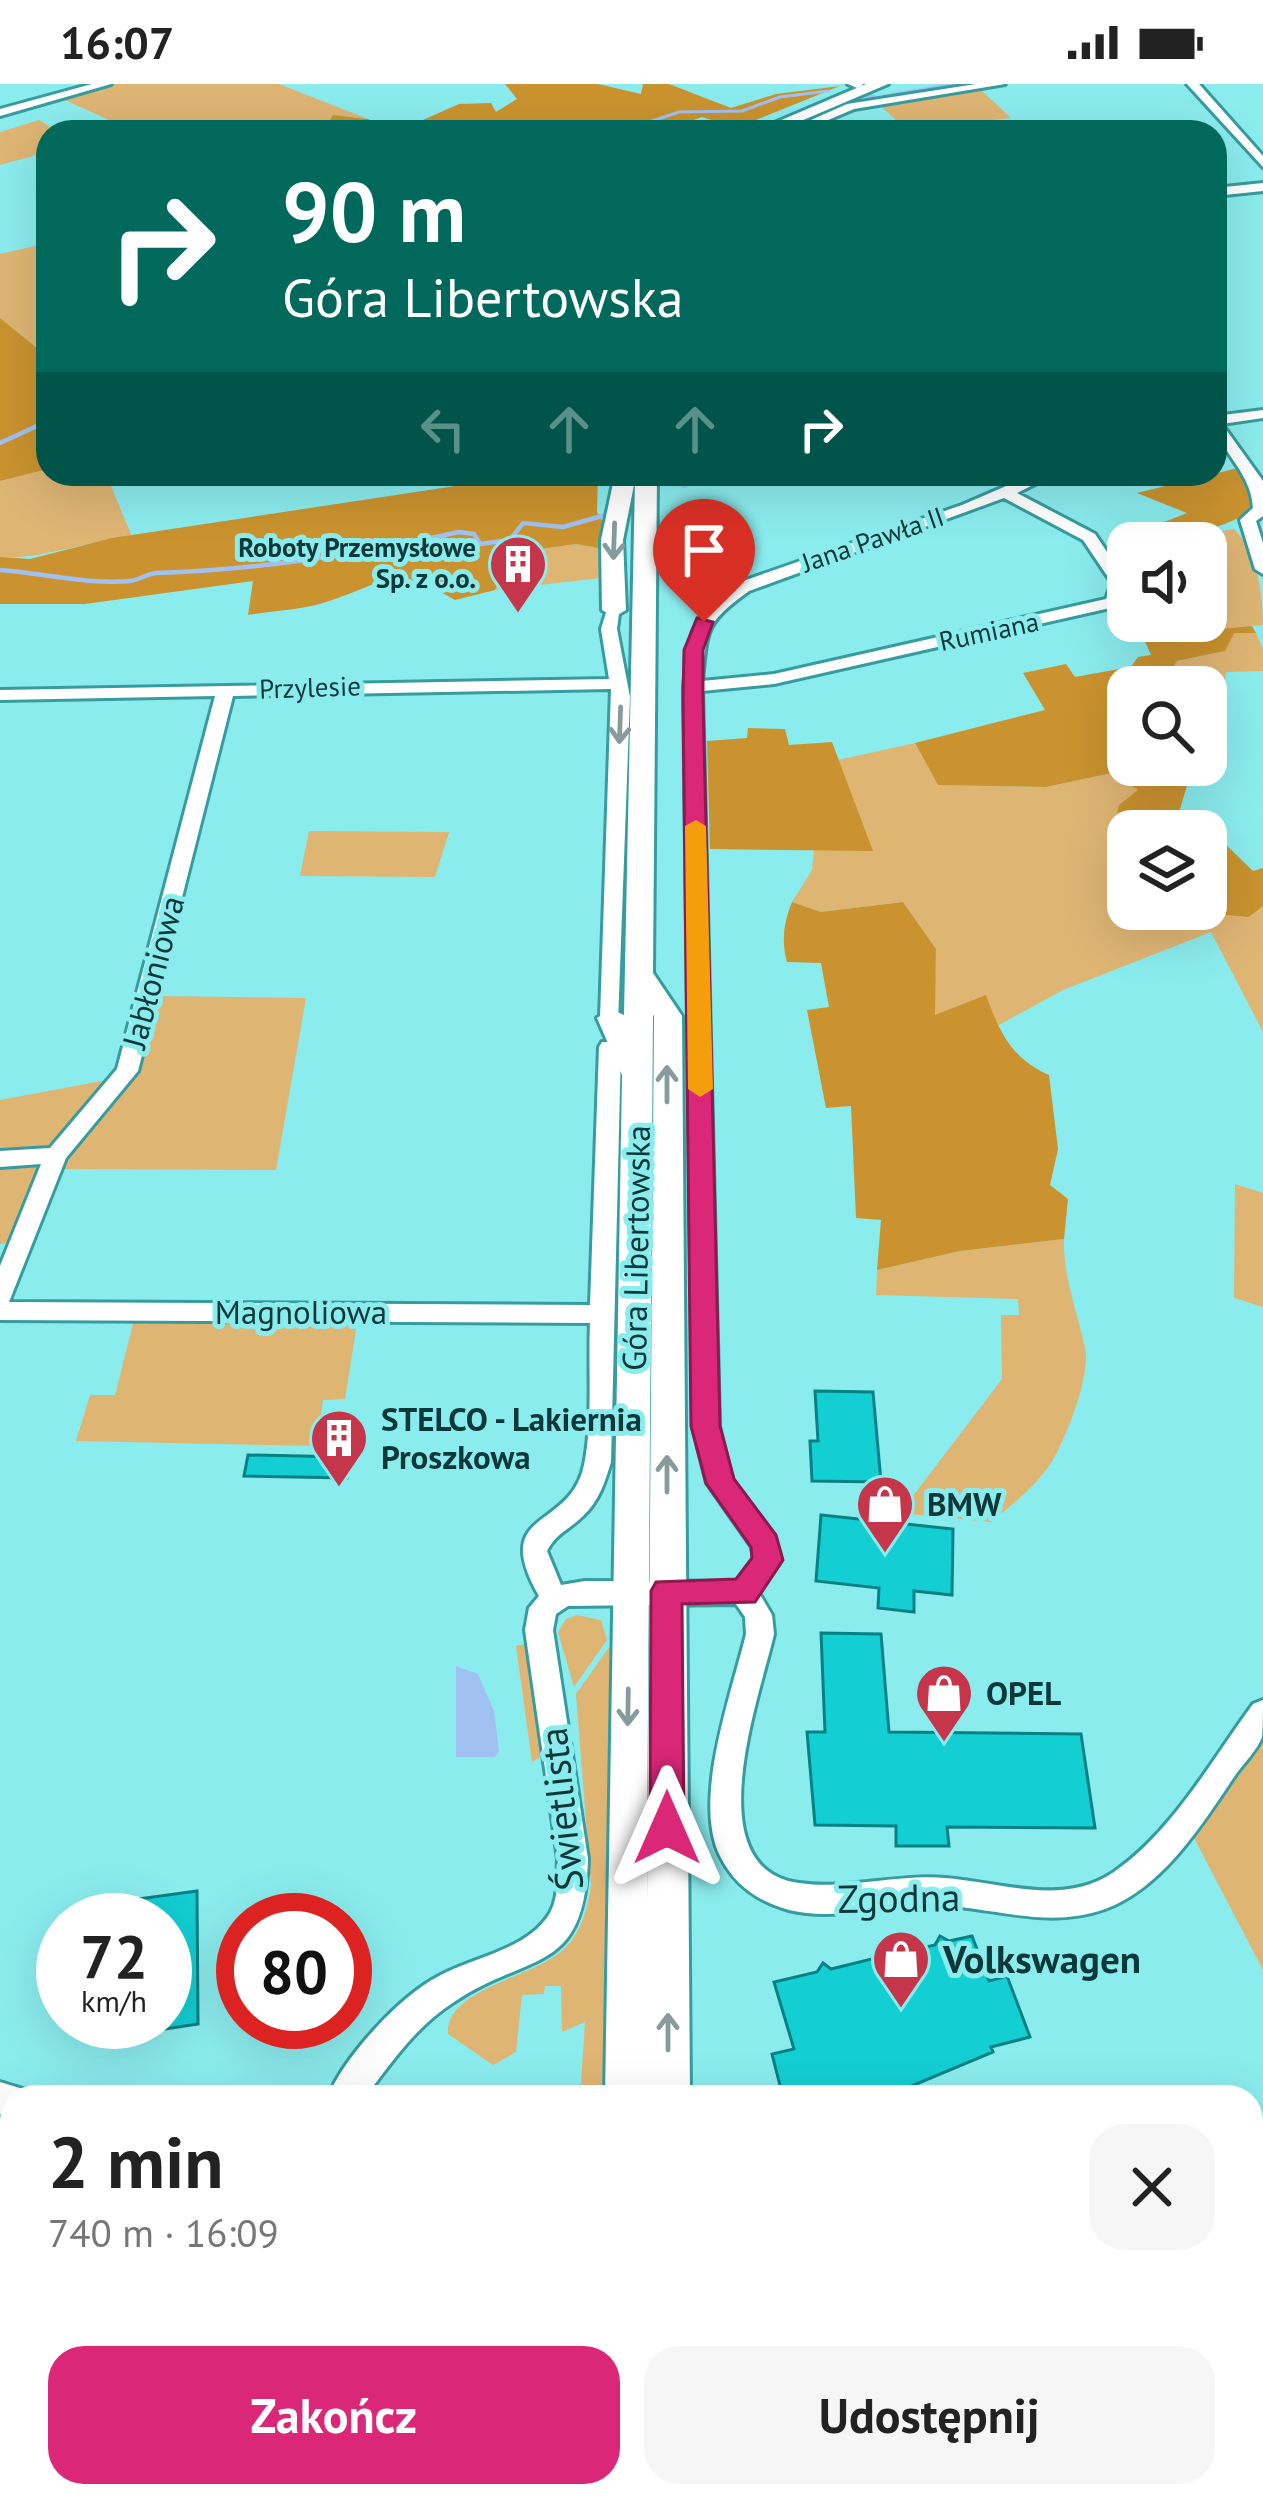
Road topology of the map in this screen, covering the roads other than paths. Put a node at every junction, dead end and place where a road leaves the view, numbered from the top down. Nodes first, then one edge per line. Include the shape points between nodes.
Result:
1 (105, 84) edge
2 (999, 84) edge
3 (1086, 84) edge
4 (1113, 84) edge
5 (1193, 84) edge
6 (867, 88) edge
7 (0, 113) edge
8 (776, 120) edge
9 (790, 120) edge
10 (818, 120) edge
11 (1225, 120) edge
12 (1227, 122) edge
13 (1263, 163) edge
14 (1263, 187) edge
15 (1227, 191) edge
16 (1263, 414) edge
17 (1245, 416) junction
18 (1227, 420) edge
19 (1263, 425) edge
20 (1227, 437) edge
21 (623, 486) edge
22 (646, 486) edge
23 (1018, 486) edge
24 (1004, 492) junction
25 (1263, 569) edge
26 (614, 610) joint
27 (620, 684) junction
28 (693, 687) junction
29 (226, 690) junction
30 (0, 695) edge
31 (640, 975) junction
32 (610, 1033) junction
33 (639, 1081) junction
34 (56, 1155) junction
35 (0, 1159) edge
36 (0, 1296) edge
37 (0, 1311) edge
38 (602, 1314) junction
39 (648, 1591) junction
40 (744, 1592) junction
41 (555, 1599) junction
42 (1263, 1713) edge
43 (354, 2085) edge
44 (627, 2085) edge
45 (668, 2085) edge

1 - 7 street
2 - 6 street
3 - 4 street
5 - 11 street
6 - 8 highway
6 - 9 highway
6 - 10 street
12 - 13 street
14 - 15 street
16 - 17 street
17 - 18 street
17 - 19 street
20 - 25 street via 1261,492 1261,510 1248,520
21 -> 26 highway via 612,540
22 - 31 highway, Góra Libertowska
23 - 24 street, Jana Pawła II
24 - 28 street, Jana Pawła II via 743,587 698,631
24 - 28 street, Rumiana via 1088,537 1120,583 1113,602 774,679
26 - 27 street, Góra Libertowska via 609,629
27 - 29 street, Przylesie
27 -> 32 street, Góra Libertowska
28 - 40 street, Góra Libertowska via 706,1426 720,1483 768,1552 765,1570
29 - 30 street, Przylesie
29 - 34 street, Jabłoniowa via 127,1071
31 - 33 highway, Góra Libertowska
39 -> 31 highway, Góra Libertowska via 668,1016
32 - 33 highway
32 - 38 street, Góra Libertowska
33 - 39 highway, Góra Libertowska
34 - 35 street
34 - 36 street, Jabłoniowa
37 - 38 street, Magnoliowa
38 - 41 street, Góra Libertowska via 595,1479 583,1505 538,1534 532,1552
39 - 40 street
39 - 41 street
39 -> 44 highway, Góra Libertowska
45 -> 39 highway, Góra Libertowska
40 - 42 street, Zgodna via 760,1634 729,1782 731,1847 745,1869 790,1896 844,1901 928,1890 1064,1907 1097,1898 1126,1882 1180,1825
41 - 43 street, Świetlista via 543,1608 539,1630 573,1859 566,1920 537,1948 422,2006

